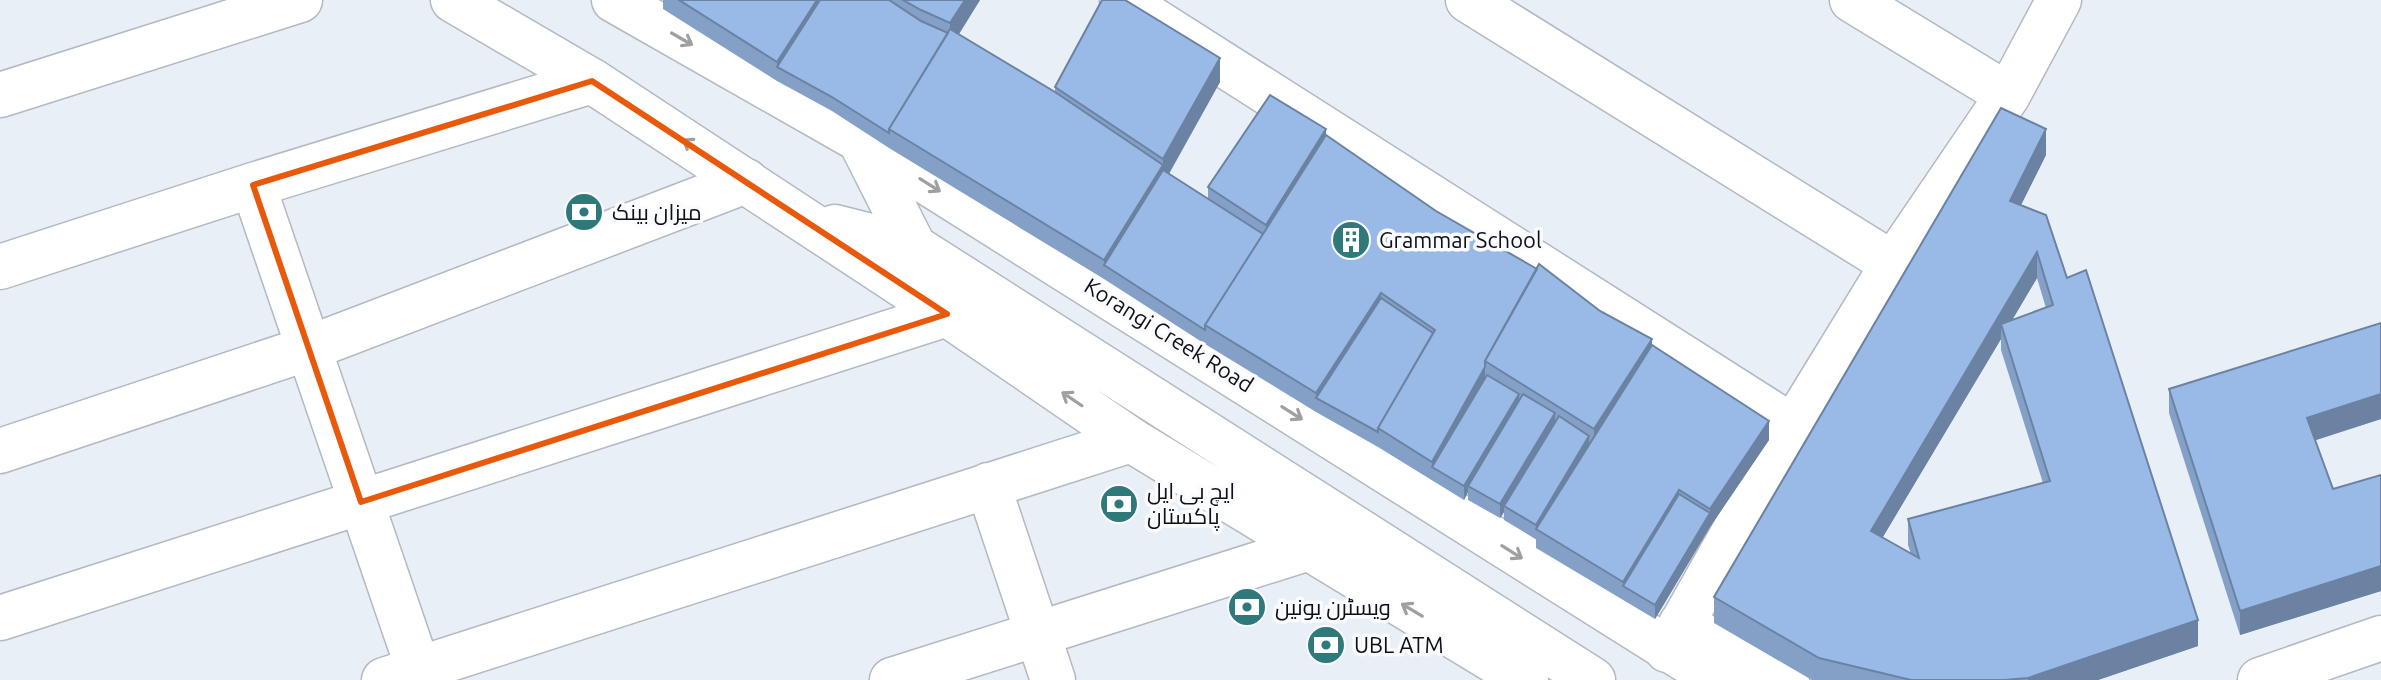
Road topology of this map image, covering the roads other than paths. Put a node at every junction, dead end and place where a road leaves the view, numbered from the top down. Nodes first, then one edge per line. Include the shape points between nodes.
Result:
1 (300, 0) edge
2 (453, 0) edge
3 (614, 0) edge
4 (1122, 0) edge
5 (1468, 0) edge
6 (1852, 0) edge
7 (2059, 0) edge
8 (592, 81) junction
9 (0, 95) edge
10 (2008, 95) junction
11 (860, 140) junction
12 (746, 181) junction
13 (253, 185) junction
14 (805, 220) junction
15 (914, 247) junction
16 (1893, 264) junction
17 (0, 267) edge
18 (947, 314) junction
19 (309, 348) junction
20 (1793, 427) junction
21 (1131, 440) junction
22 (0, 451) edge
23 (988, 485) junction
24 (361, 502) junction
25 (1309, 548) junction
26 (0, 618) edge
27 (1037, 632) junction
28 (1674, 637) junction
29 (2381, 638) edge
30 (408, 676) edge
31 (1504, 677) edge
32 (892, 680) edge
33 (1053, 680) edge
34 (1593, 680) edge
35 (1718, 680) edge
36 (1787, 680) edge
37 (2260, 680) edge

1 - 9 street
2 - 8 street
3 -> 11 street, Korangi Creek Road
4 - 20 street
5 - 16 street
6 - 10 street
7 - 10 street
12 -> 8 street
8 - 13 street
10 - 16 street
11 - 15 street
11 -> 28 street, Korangi Creek Road
12 - 14 street
12 - 19 street
13 - 17 street
13 - 19 street
14 - 15 street
14 - 18 street
15 - 34 street
16 - 20 street
21 -> 18 street
18 - 24 street
19 - 22 street
19 - 24 street
20 - 28 street
21 - 23 street
21 - 25 street
23 - 27 street
23 - 30 street
24 - 26 street
24 - 30 street
25 - 27 street
31 -> 25 street
27 - 32 street
27 - 33 street
28 - 35 street, Korangi Creek Road
28 - 36 street
29 - 37 street

